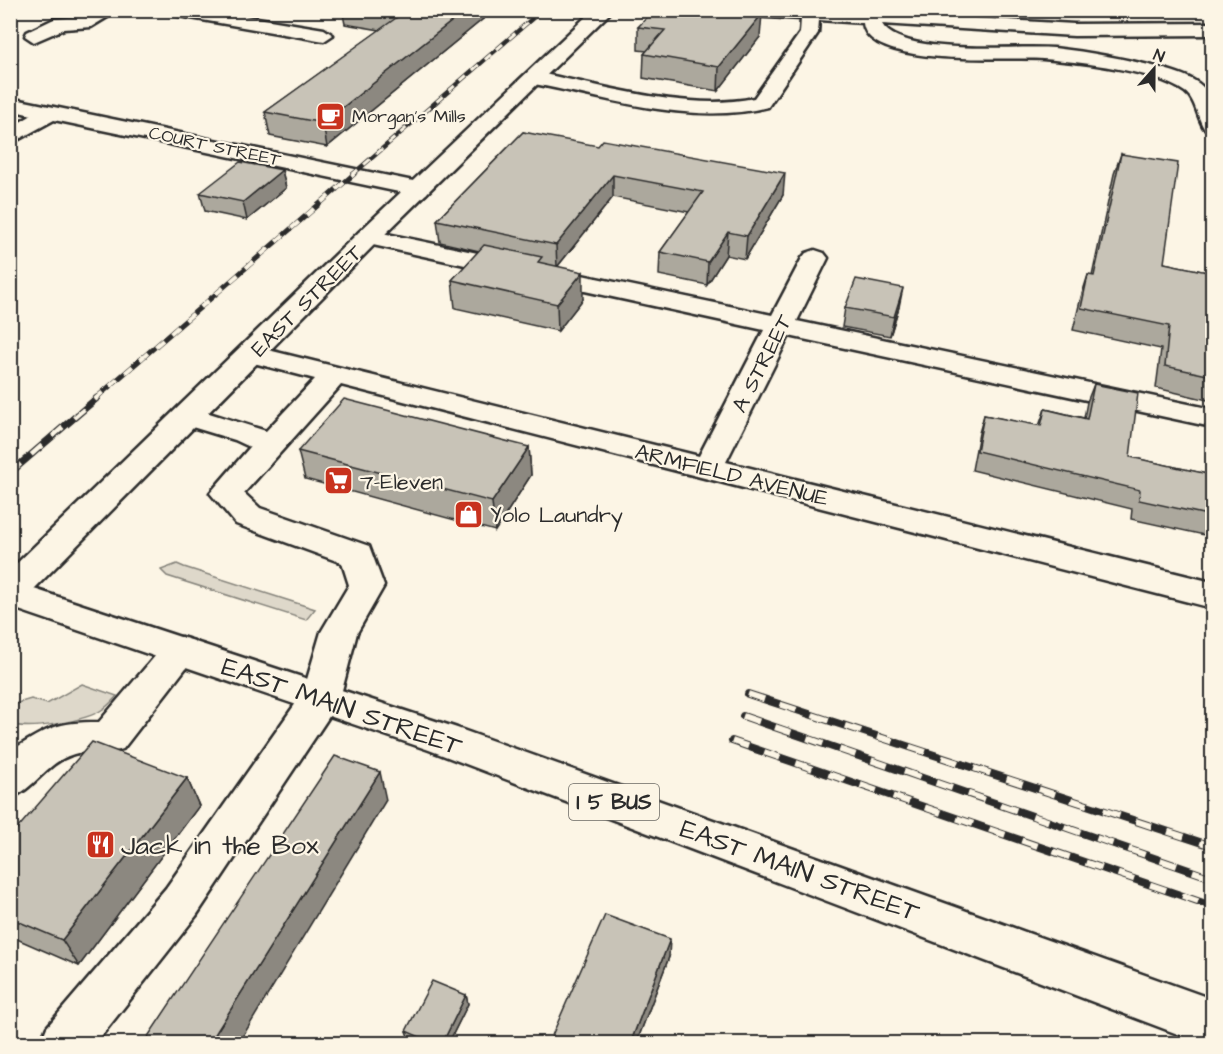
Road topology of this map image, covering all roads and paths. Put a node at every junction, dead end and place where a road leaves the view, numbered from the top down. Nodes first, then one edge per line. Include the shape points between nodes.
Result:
1 (110, 10) edge
2 (173, 10) edge
3 (604, 10) edge
4 (737, 10) edge
5 (1118, 10) edge
6 (810, 15) junction
7 (952, 16) edge
8 (872, 18) junction
9 (1124, 29) junction
10 (1157, 29) junction
11 (1212, 29) edge
12 (324, 35) dead end
13 (34, 36) dead end
14 (1212, 45) edge
15 (534, 78) junction
16 (10, 104) edge
17 (52, 112) junction
18 (1212, 123) edge
19 (10, 138) edge
20 (418, 189) junction
21 (368, 237) junction
22 (815, 258) dead end
23 (780, 326) junction
24 (252, 354) junction
25 (336, 373) junction
26 (190, 416) junction
27 (1212, 418) edge
28 (270, 445) junction
29 (708, 468) junction
30 (10, 593) edge
31 (1212, 595) edge
32 (181, 651) junction
33 (321, 698) junction
34 (10, 781) edge
35 (1212, 1023) edge
36 (64, 1044) edge

1 - 13 street via 84,23 61,23
2 - 12 street
3 - 15 street, EAST STREET
4 - 6 street
5 - 9 street via 1116,19
6 - 8 street
6 - 15 street via 809,33 761,103 750,107 725,109 680,104
7 - 8 street
7 - 9 street via 1074,30
8 - 18 street via 873,29 882,36 918,50 972,54 1026,51 1166,76 1195,91
9 - 10 street
10 - 11 street
10 - 14 street via 1185,45
15 - 20 street, EAST STREET
16 - 17 street, COURT STREET
17 - 19 street
17 - 20 street, COURT STREET
20 - 21 street, EAST STREET
21 - 23 street
21 - 24 street, EAST STREET
22 - 23 street, A STREET
23 - 27 street
23 - 29 street, A STREET
24 - 25 street, ARMFIELD AVENUE
24 - 26 street, EAST STREET
25 - 28 street
25 - 29 street, ARMFIELD AVENUE
26 - 28 street via 246,433
26 - 30 street, EAST STREET
28 - 33 street via 226,493 248,516 357,555 366,586 339,632
29 - 31 street, ARMFIELD AVENUE
30 - 32 street, EAST MAIN STREET / I 5 BUS
32 - 33 street, EAST MAIN STREET / I 5 BUS
32 - 34 street via 109,738 66,738 26,762
33 - 35 street, EAST MAIN STREET / I 5 BUS via 443,739
33 - 36 street via 181,902

